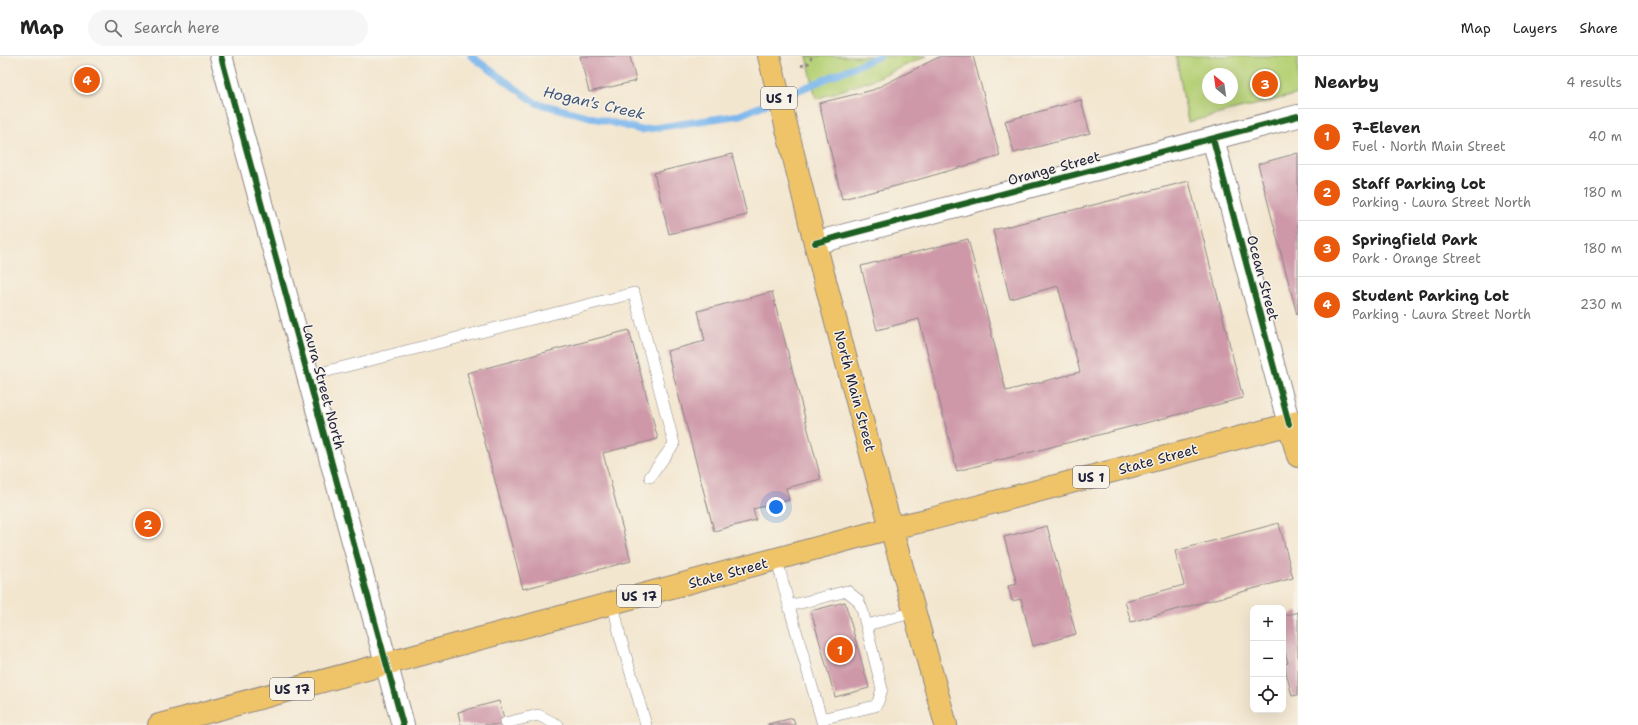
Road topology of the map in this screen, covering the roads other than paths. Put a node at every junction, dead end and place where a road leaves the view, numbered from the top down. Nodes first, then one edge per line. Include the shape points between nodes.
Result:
1 (221, 56) edge
2 (770, 60) edge
3 (1298, 116) edge
4 (1213, 139) junction
5 (815, 243) junction
6 (308, 376) junction
7 (1294, 423) edge
8 (1298, 456) edge
9 (650, 477) dead end
10 (892, 528) junction
11 (777, 560) junction
12 (613, 603) junction
13 (789, 606) junction
14 (915, 612) junction
15 (867, 625) junction
16 (386, 664) junction
17 (822, 722) edge
18 (505, 723) dead end
19 (159, 725) edge
20 (403, 725) edge
21 (558, 725) edge
22 (646, 725) edge
23 (946, 725) edge

1 - 6 street, Laura Street North
2 - 5 main road, North Main Street / US 1
3 - 4 street, Orange Street
4 - 5 street, Orange Street
4 - 7 street, Ocean Street
5 - 10 main road, North Main Street / US 1
6 - 9 lane via 634,293 674,444
6 - 16 street, Laura Street North
7 - 8 main road, Ocean Street
7 - 10 main road, State Street / US 1
10 - 11 main road, State Street / US 17
10 - 14 main road, North Main Street / US 1
11 - 12 main road, State Street / US 17
11 - 13 lane
12 - 16 main road, State Street / US 17
12 - 22 lane
13 - 15 lane via 847,591 858,600
13 - 17 lane
14 - 15 lane
14 - 23 main road, North Main Street / US 1
15 - 17 lane via 882,689 878,702 875,706
16 - 19 main road, State Street / US 17
16 - 20 street, Laura Street North
18 - 21 lane via 538,714

